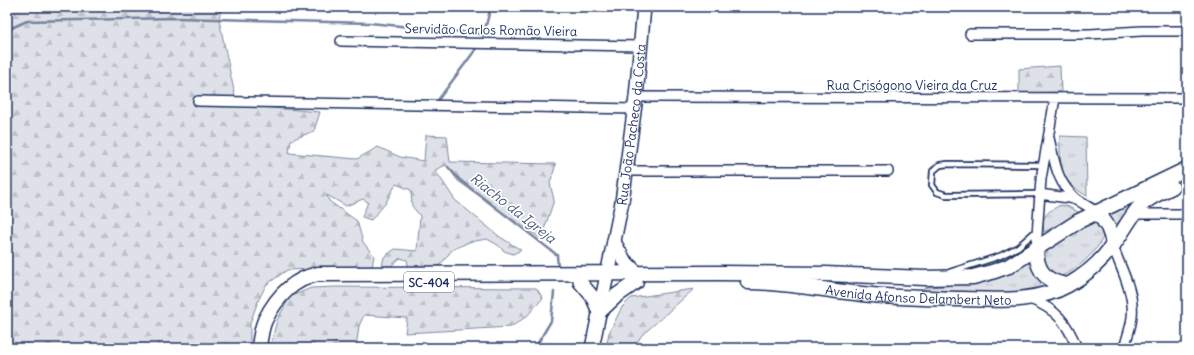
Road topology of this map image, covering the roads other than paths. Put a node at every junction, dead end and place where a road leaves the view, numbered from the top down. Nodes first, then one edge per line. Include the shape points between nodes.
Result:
1 (644, 7) edge
2 (1187, 31) edge
3 (970, 34) dead end
4 (341, 41) dead end
5 (641, 46) junction
6 (1055, 98) junction
7 (1187, 98) edge
8 (198, 101) dead end
9 (636, 103) junction
10 (1048, 135) junction
11 (1043, 165) junction
12 (1187, 169) edge
13 (627, 171) junction
14 (888, 171) dead end
15 (1187, 180) edge
16 (1039, 194) junction
17 (1076, 199) junction
18 (1096, 212) junction
19 (1134, 214) junction
20 (1187, 214) edge
21 (1037, 230) junction
22 (614, 242) junction
23 (1113, 246) junction
24 (1036, 249) junction
25 (607, 277) junction
26 (636, 277) junction
27 (875, 277) junction
28 (925, 278) junction
29 (580, 282) junction
30 (1067, 285) junction
31 (863, 294) junction
32 (280, 296) junction
33 (1028, 298) junction
34 (599, 312) junction
35 (259, 348) edge
36 (592, 348) edge
37 (1077, 348) edge
38 (1124, 348) edge

1 - 5 street, Rua João Pacheco da Costa
2 - 3 street
4 - 5 street, Servidão Carlos Romão Vieira
5 - 9 street, Rua João Pacheco da Costa
6 - 7 street, Rua Crisógono Vieira da Cruz
6 - 9 street, Rua Crisógono Vieira da Cruz
6 - 10 street
8 - 9 street, Rua Crisógono Vieira da Cruz
9 - 13 street, Rua João Pacheco da Costa
10 - 11 street
10 - 17 street via 1059,178
11 - 16 street
11 - 16 lane via 940,165 934,171 932,185 937,192 946,195
12 - 18 main road, Avenida Afonso Delambert Neto
13 - 14 street
13 - 22 street, Rua João Pacheco da Costa
15 - 19 main road, Avenida Afonso Delambert Neto via 1149,199
16 - 17 street
16 - 21 street
17 - 18 street
18 - 23 main road via 1110,231
18 - 24 main road, Avenida Afonso Delambert Neto
19 - 20 street
19 - 23 main road, Avenida Afonso Delambert Neto
21 - 24 street
21 - 28 lane via 1018,247 1000,256
22 - 25 street, Rua João Pacheco da Costa
22 - 26 street
23 - 30 main road, Avenida Afonso Delambert Neto via 1086,274
23 - 38 street via 1131,295 1132,318
24 - 28 main road, Avenida Afonso Delambert Neto via 1009,266 973,277
24 - 30 main road via 1039,267 1044,274 1051,280
25 - 26 main road, Avenida Afonso Delambert Neto
25 - 29 main road, SC-404
25 - 32 main road, SC-404 via 325,274 304,278
25 - 34 street, Rua João Pacheco da Costa
26 - 27 main road, Avenida Afonso Delambert Neto via 802,273
26 - 31 main road, Avenida Afonso Delambert Neto via 761,282
26 - 34 main road
27 - 28 main road, Avenida Afonso Delambert Neto
27 - 31 main road
29 - 32 main road, SC-404 via 318,283 302,285
29 - 34 street via 592,296
30 - 33 main road, Avenida Afonso Delambert Neto
31 - 33 main road, Avenida Afonso Delambert Neto via 973,299
32 - 35 main road, SC-404 via 265,321
33 - 37 street via 1044,304 1064,322 1072,333
34 - 36 street, Rua João Pacheco da Costa

